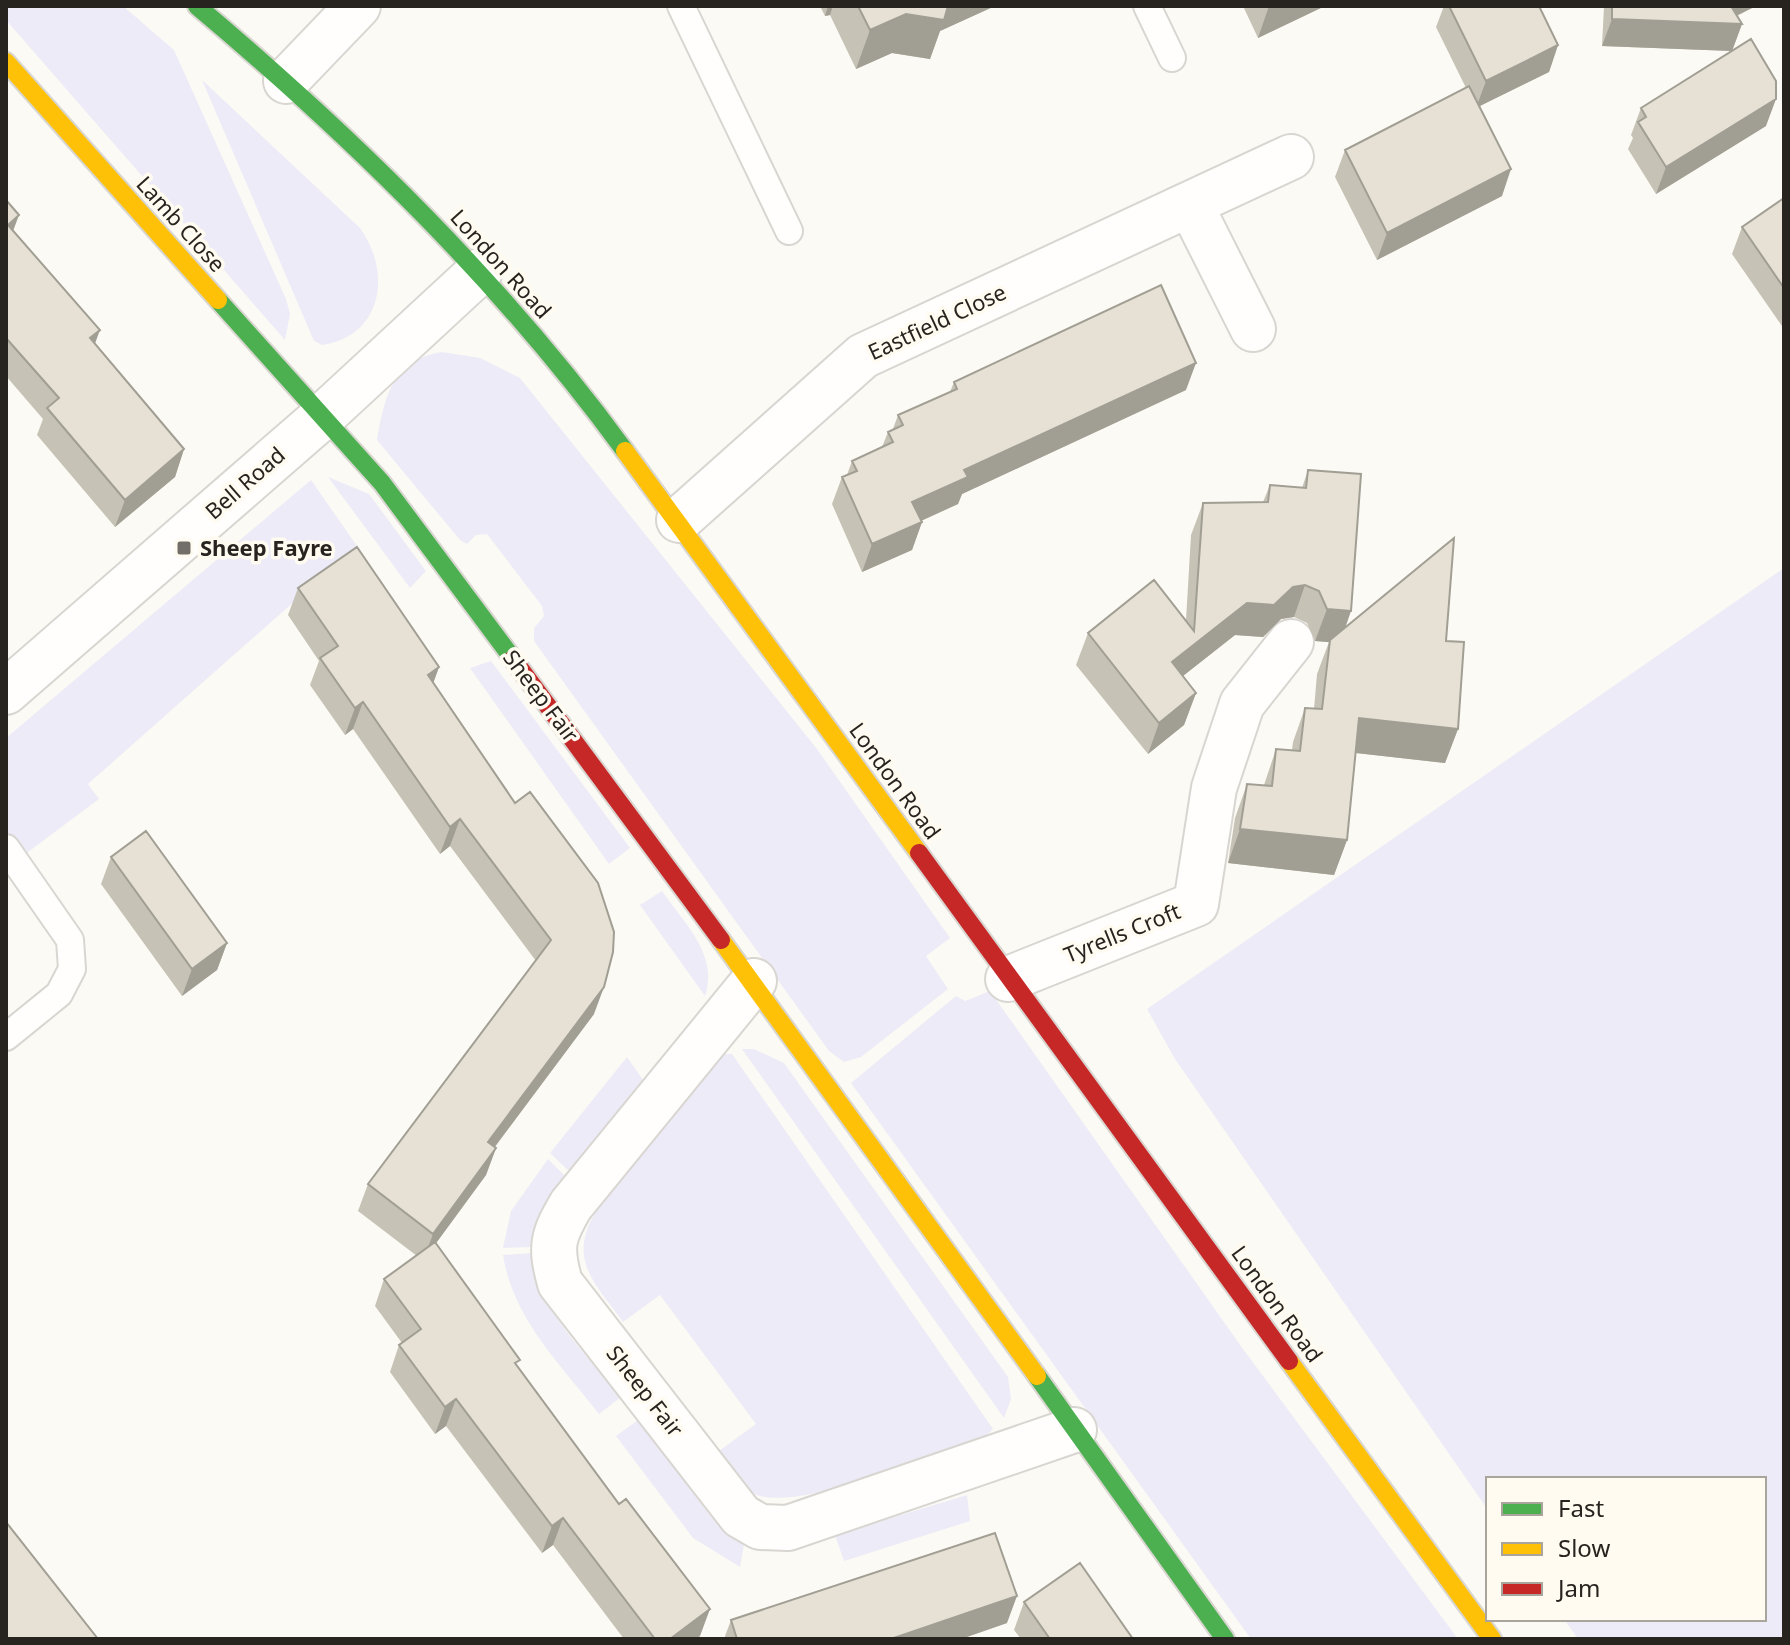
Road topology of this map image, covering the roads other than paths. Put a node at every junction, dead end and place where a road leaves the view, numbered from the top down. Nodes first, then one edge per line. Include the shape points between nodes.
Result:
1 (197, 6) edge
2 (358, 6) edge
3 (681, 6) edge
4 (1147, 6) edge
5 (1172, 58) dead end
6 (6, 62) edge
7 (286, 81) junction
8 (1291, 157) dead end
9 (1190, 204) junction
10 (789, 231) dead end
11 (480, 271) junction
12 (1253, 329) dead end
13 (321, 418) junction
14 (679, 520) junction
15 (1291, 642) dead end
16 (6, 692) edge
17 (6, 848) edge
18 (1008, 979) junction
19 (754, 981) junction
20 (6, 1037) edge
21 (1074, 1430) junction
22 (1225, 1639) edge
23 (1492, 1639) edge

1 - 7 street, London Road
2 - 7 street
3 - 10 lane
4 - 5 lane
6 - 13 street, Lamb Close
7 - 11 street, London Road
8 - 9 street, Eastfield Close
9 - 12 street
9 - 14 street, Eastfield Close via 863,356
11 - 13 street, Bell Road
11 - 14 street, London Road
13 - 16 street, Bell Road
13 - 19 street, Sheep Fair via 382,483
14 - 18 street, London Road
15 - 18 street, Tyrells Croft via 1242,704 1214,788 1196,904
17 - 20 lane via 70,940 72,969 59,994
18 - 23 street, London Road
19 - 21 street, Sheep Fair
19 - 21 street, Sheep Fair via 571,1205 556,1231 552,1254 560,1283 741,1516 760,1527 788,1528
21 - 22 street, Sheep Fair

